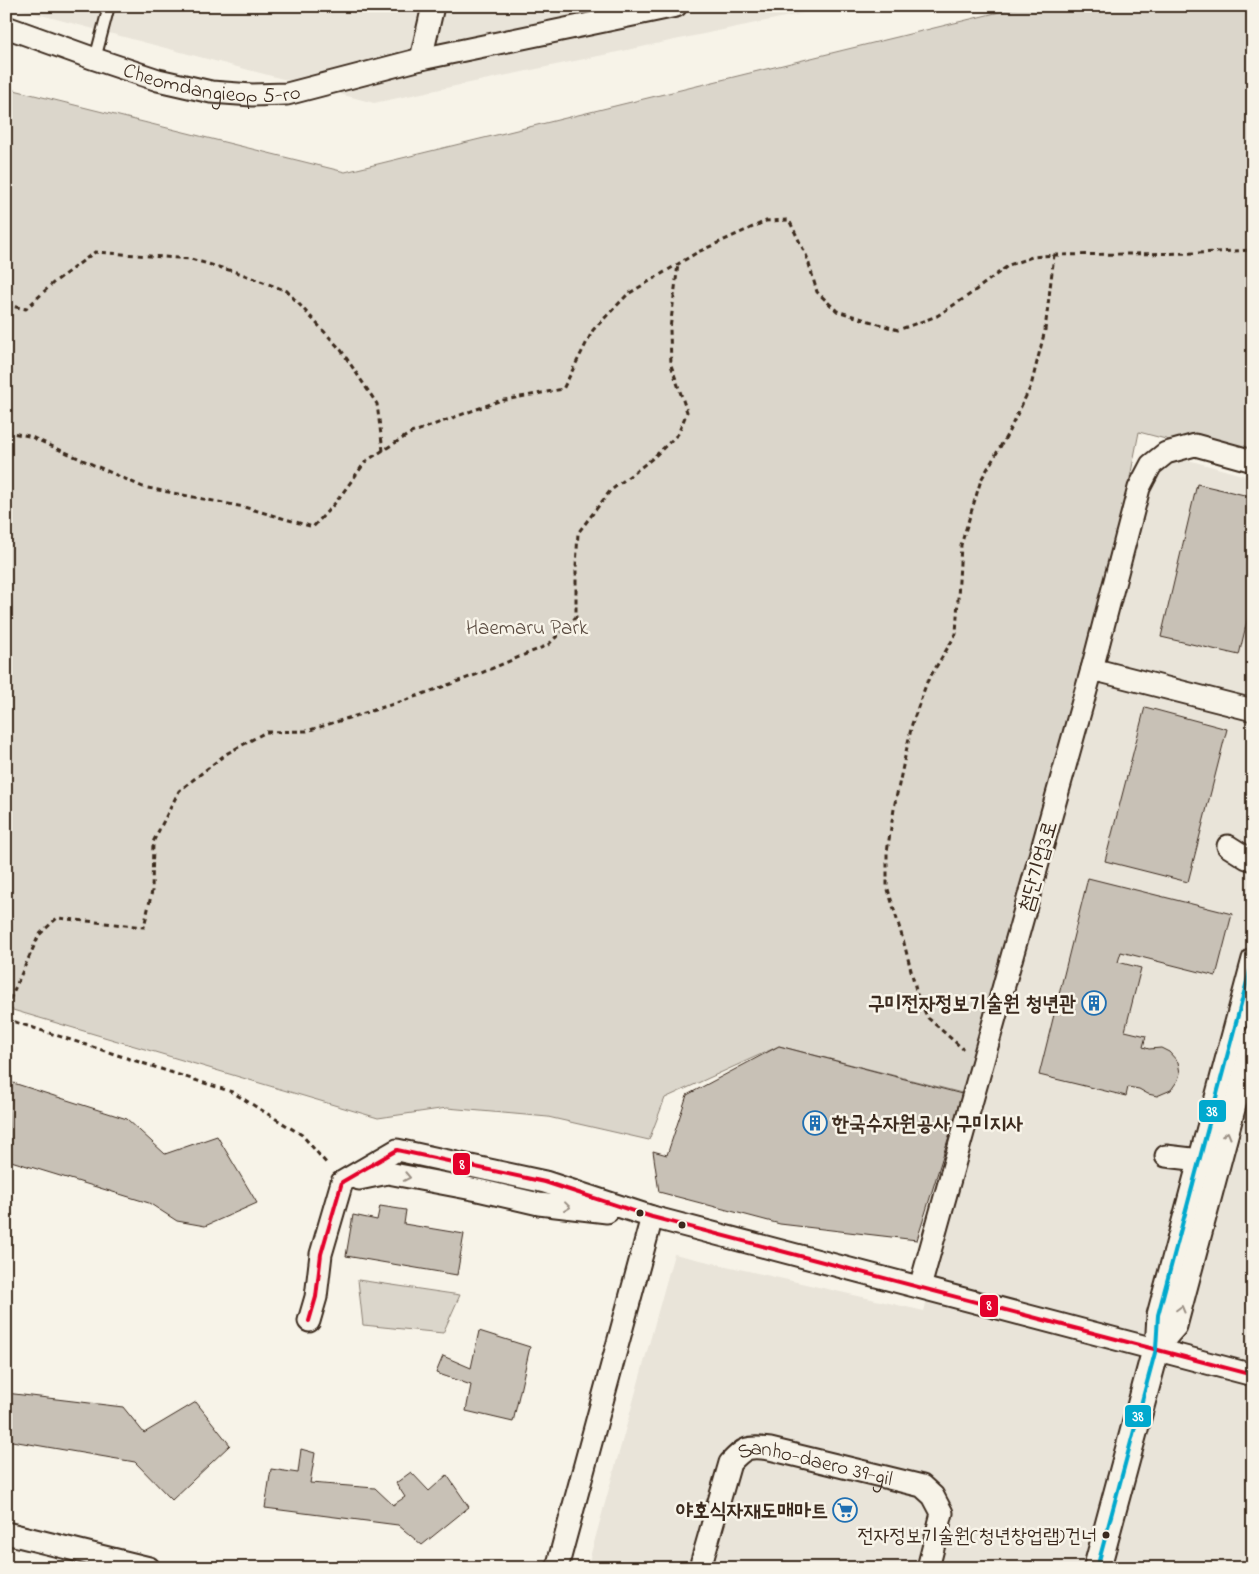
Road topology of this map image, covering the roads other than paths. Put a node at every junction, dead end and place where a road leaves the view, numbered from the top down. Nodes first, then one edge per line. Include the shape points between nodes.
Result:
1 (109, 6) edge
2 (433, 6) edge
3 (676, 6) edge
4 (6, 27) edge
5 (95, 59) junction
6 (421, 59) junction
7 (1253, 461) edge
8 (1092, 669) junction
9 (1253, 710) edge
10 (1228, 846) dead end
11 (1253, 860) edge
12 (1253, 959) edge
13 (1253, 1038) edge
14 (1166, 1156) dead end
15 (1210, 1162) junction
16 (342, 1182) junction
17 (545, 1182) junction
18 (539, 1204) junction
19 (652, 1217) junction
20 (920, 1287) junction
21 (309, 1321) dead end
22 (1156, 1349) junction
23 (1253, 1374) edge
24 (6, 1533) edge
25 (149, 1568) edge
26 (556, 1568) edge
27 (700, 1568) edge
28 (928, 1568) edge
29 (1097, 1568) edge

1 - 5 lane
2 - 6 street
3 - 6 street, Cheomdangieop 5-ro
4 - 5 street, Cheomdangieop 5-ro
5 - 6 street, Cheomdangieop 5-ro via 158,80 211,92 252,95 287,94
7 - 8 street, 첨단기업3로 via 1195,446 1166,453 1151,465 1139,488
8 - 9 street
8 - 20 street, 첨단기업3로
10 - 11 street
12 - 15 street
15 -> 13 street
14 - 15 street
15 - 22 street via 1158,1315
16 - 17 street via 397,1150
16 -> 18 street via 388,1173
16 - 21 street via 321,1254
17 - 18 street
17 - 19 street
18 -> 19 street
19 - 20 street
19 - 26 street
20 - 22 street
22 - 23 street
22 - 29 street
24 - 25 street
27 - 28 street, Sanho-daero 39-gil via 730,1463 740,1452 752,1446 922,1486 933,1496 942,1513

